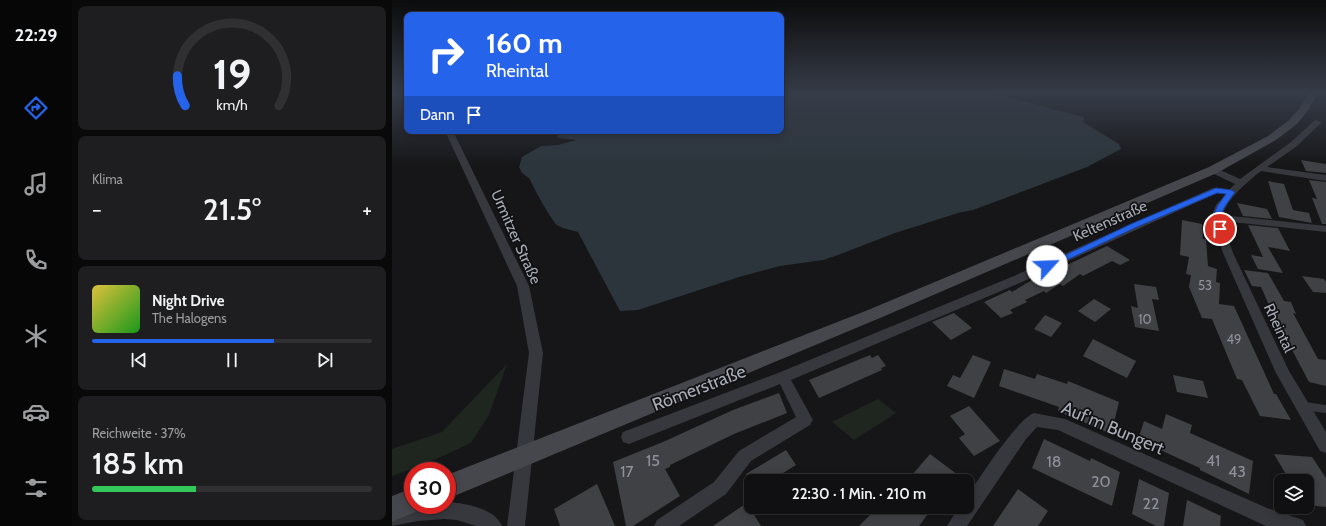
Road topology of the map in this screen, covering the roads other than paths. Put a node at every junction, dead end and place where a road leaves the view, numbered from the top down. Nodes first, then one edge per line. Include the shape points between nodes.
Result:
1 (1295, 118) edge
2 (1318, 122) dead end
3 (450, 134) edge
4 (1259, 168) junction
5 (1213, 170) junction
6 (1326, 178) edge
7 (1241, 183) junction
8 (1231, 192) junction
9 (1216, 218) junction
10 (1326, 229) edge
11 (892, 330) joint
12 (783, 377) junction
13 (1302, 406) junction
14 (1326, 409) edge
15 (629, 437) dead end
16 (1326, 446) edge
17 (525, 456) junction
18 (456, 483) edge
19 (404, 503) edge
20 (392, 508) edge
21 (392, 517) edge
22 (493, 526) edge
23 (516, 526) edge
24 (663, 526) edge
25 (956, 526) edge
26 (1298, 526) edge

1 - 5 street via 1272,138
2 - 4 street via 1294,144
3 - 17 street, Urmitzer Straße via 523,286 536,353
4 - 6 street
4 - 7 street
5 - 7 street
5 - 17 street via 874,314
7 - 8 street
8 - 9 street
8 - 11 street, Keltenstraße via 1216,190 1018,279
9 - 10 street
9 - 13 street, Rheintal via 1243,291
11 - 12 street, Römerstraße
12 - 15 street, Römerstraße
12 - 24 street via 805,420 745,456 720,488
13 - 14 lane
13 - 16 street, Rheintal
17 - 18 street
17 - 23 street, Urmitzer Straße
19 - 20 street
21 - 22 street via 452,510 481,517
25 - 26 street, Auf'm Bungert via 1021,434 1034,420 1060,424 1266,517

